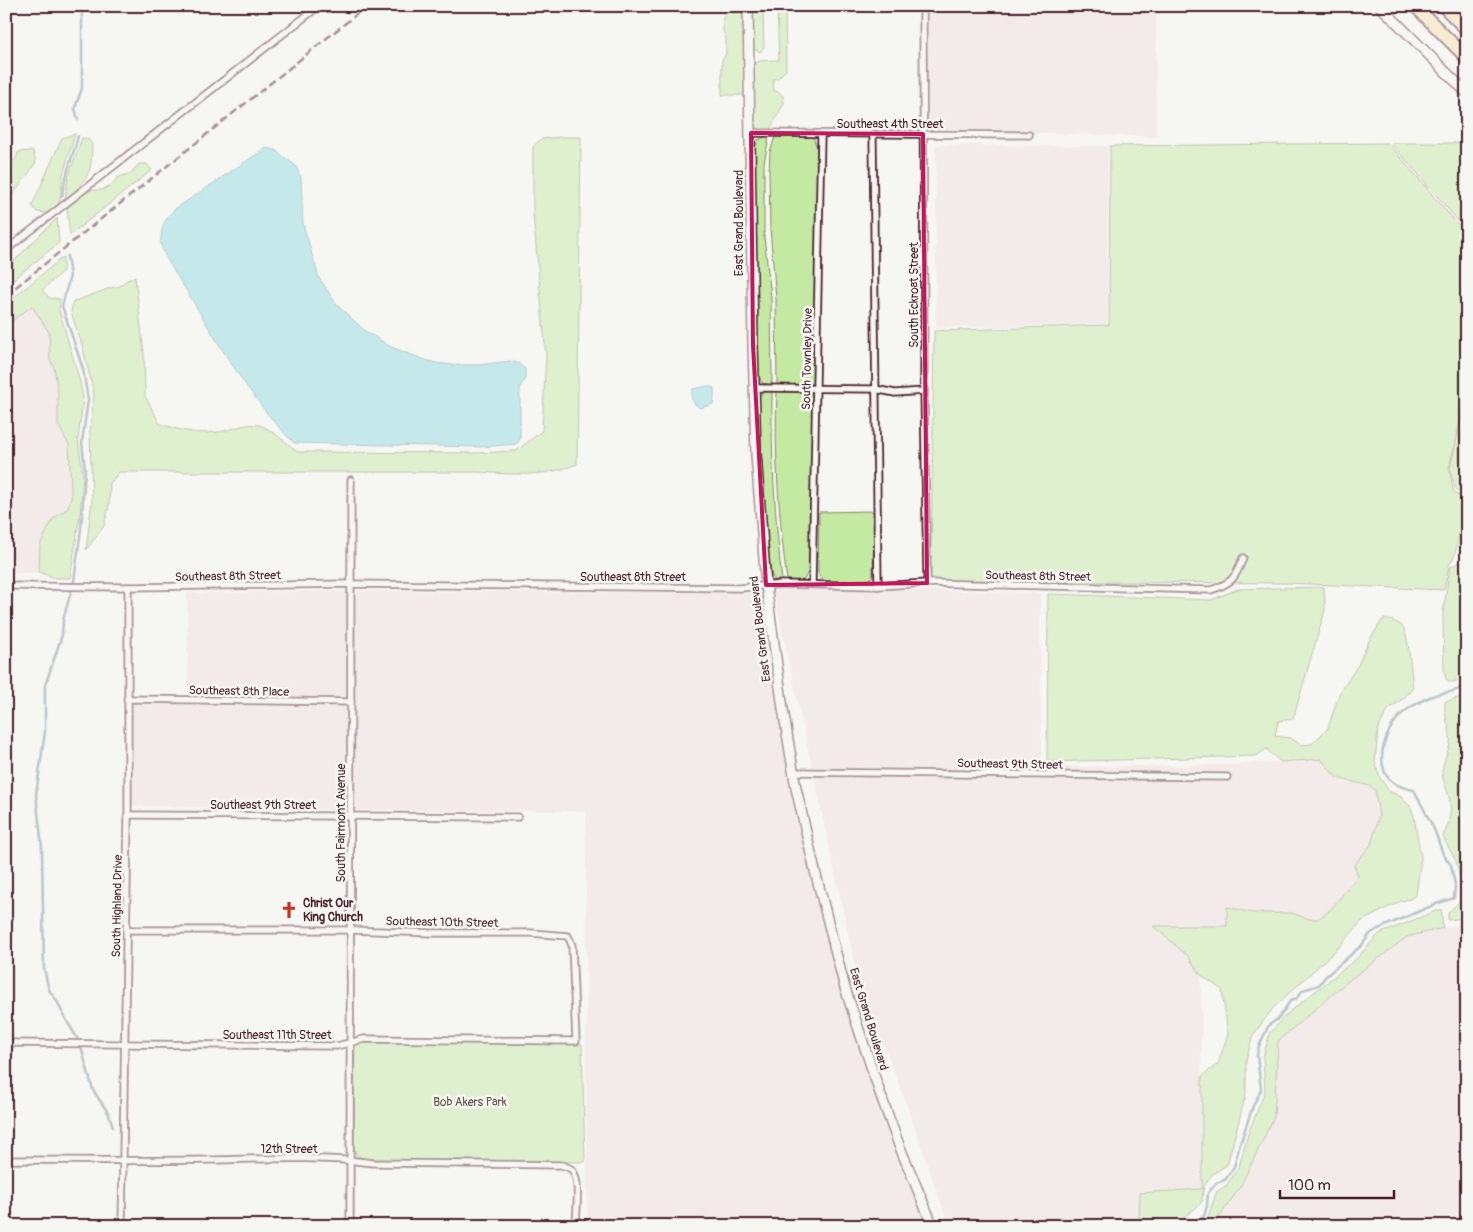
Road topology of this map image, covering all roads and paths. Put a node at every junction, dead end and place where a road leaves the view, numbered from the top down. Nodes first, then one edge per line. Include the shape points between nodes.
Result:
1 (319, 6) edge
2 (748, 6) edge
3 (923, 6) edge
4 (1380, 6) edge
5 (1415, 6) edge
6 (1443, 6) edge
7 (1467, 30) edge
8 (1467, 58) edge
9 (1467, 93) edge
10 (751, 133) junction
11 (923, 134) junction
12 (821, 135) junction
13 (873, 135) junction
14 (1029, 135) dead end
15 (6, 250) edge
16 (755, 388) junction
17 (816, 389) junction
18 (875, 390) junction
19 (924, 391) junction
20 (351, 480) dead end
21 (1243, 558) dead end
22 (927, 583) junction
23 (350, 584) junction
24 (812, 584) junction
25 (6, 586) edge
26 (766, 586) junction
27 (878, 586) junction
28 (128, 587) junction
29 (127, 699) junction
30 (351, 702) junction
31 (794, 772) junction
32 (1227, 776) dead end
33 (128, 815) junction
34 (351, 816) junction
35 (518, 817) dead end
36 (126, 930) junction
37 (350, 930) junction
38 (576, 1041) joint
39 (350, 1042) junction
40 (6, 1043) edge
41 (125, 1044) junction
42 (6, 1160) edge
43 (351, 1160) junction
44 (123, 1161) junction
45 (122, 1226) edge
46 (350, 1226) edge
47 (576, 1226) edge
48 (933, 1226) edge

1 - 15 street
2 - 10 street, East Grand Boulevard
3 - 11 street, South Eckroat Street
4 - 9 street
5 - 8 highway
6 - 7 highway
10 - 12 street, Southeast 4th Street
10 - 16 street, East Grand Boulevard
11 - 13 street, Southeast 4th Street
11 - 14 street, Southeast 4th Street
11 - 19 street, South Eckroat Street
12 - 13 street, Southeast 4th Street
12 - 17 street, South Townley Drive
13 - 18 street
16 - 17 street
16 - 26 street, East Grand Boulevard
17 - 18 street
17 - 24 street, South Townley Drive
18 - 19 street
18 - 27 street
19 - 22 street, South Eckroat Street
20 - 23 street, South Fairmont Avenue
21 - 22 street, Southeast 8th Street via 1237,573 1226,585 1210,590
22 - 27 street, Southeast 8th Street
23 - 26 street, Southeast 8th Street
23 - 28 street, Southeast 8th Street
23 - 30 street, South Fairmont Avenue
24 - 26 street, Southeast 8th Street
24 - 27 street, Southeast 8th Street
25 - 28 street, Southeast 8th Street
26 - 31 street, East Grand Boulevard
28 - 29 street, South Highland Drive
29 - 30 street, Southeast 8th Place
29 - 33 street, South Highland Drive
30 - 34 street, South Fairmont Avenue
31 - 32 street, Southeast 9th Street
31 - 48 street, East Grand Boulevard via 814,868 848,997 880,1096
33 - 34 street, Southeast 9th Street
33 - 36 street, South Highland Drive
34 - 35 street, Southeast 9th Street
34 - 37 street, South Fairmont Avenue
36 - 37 street, Southeast 10th Street
36 - 41 street, South Highland Drive
37 - 38 street, Southeast 10th Street via 568,936 572,945
37 - 39 street, South Fairmont Avenue
38 - 39 street, Southeast 11th Street via 364,1039
39 - 41 street, Southeast 11th Street via 337,1046
39 - 43 street, South Fairmont Avenue
40 - 41 street, Southeast 11th Street
41 - 44 street, South Highland Drive
42 - 44 street, 12th Street
43 - 44 street, 12th Street
43 - 46 street, South Fairmont Avenue
43 - 47 street, 12th Street via 561,1165 575,1174
44 - 45 street, South Highland Drive

